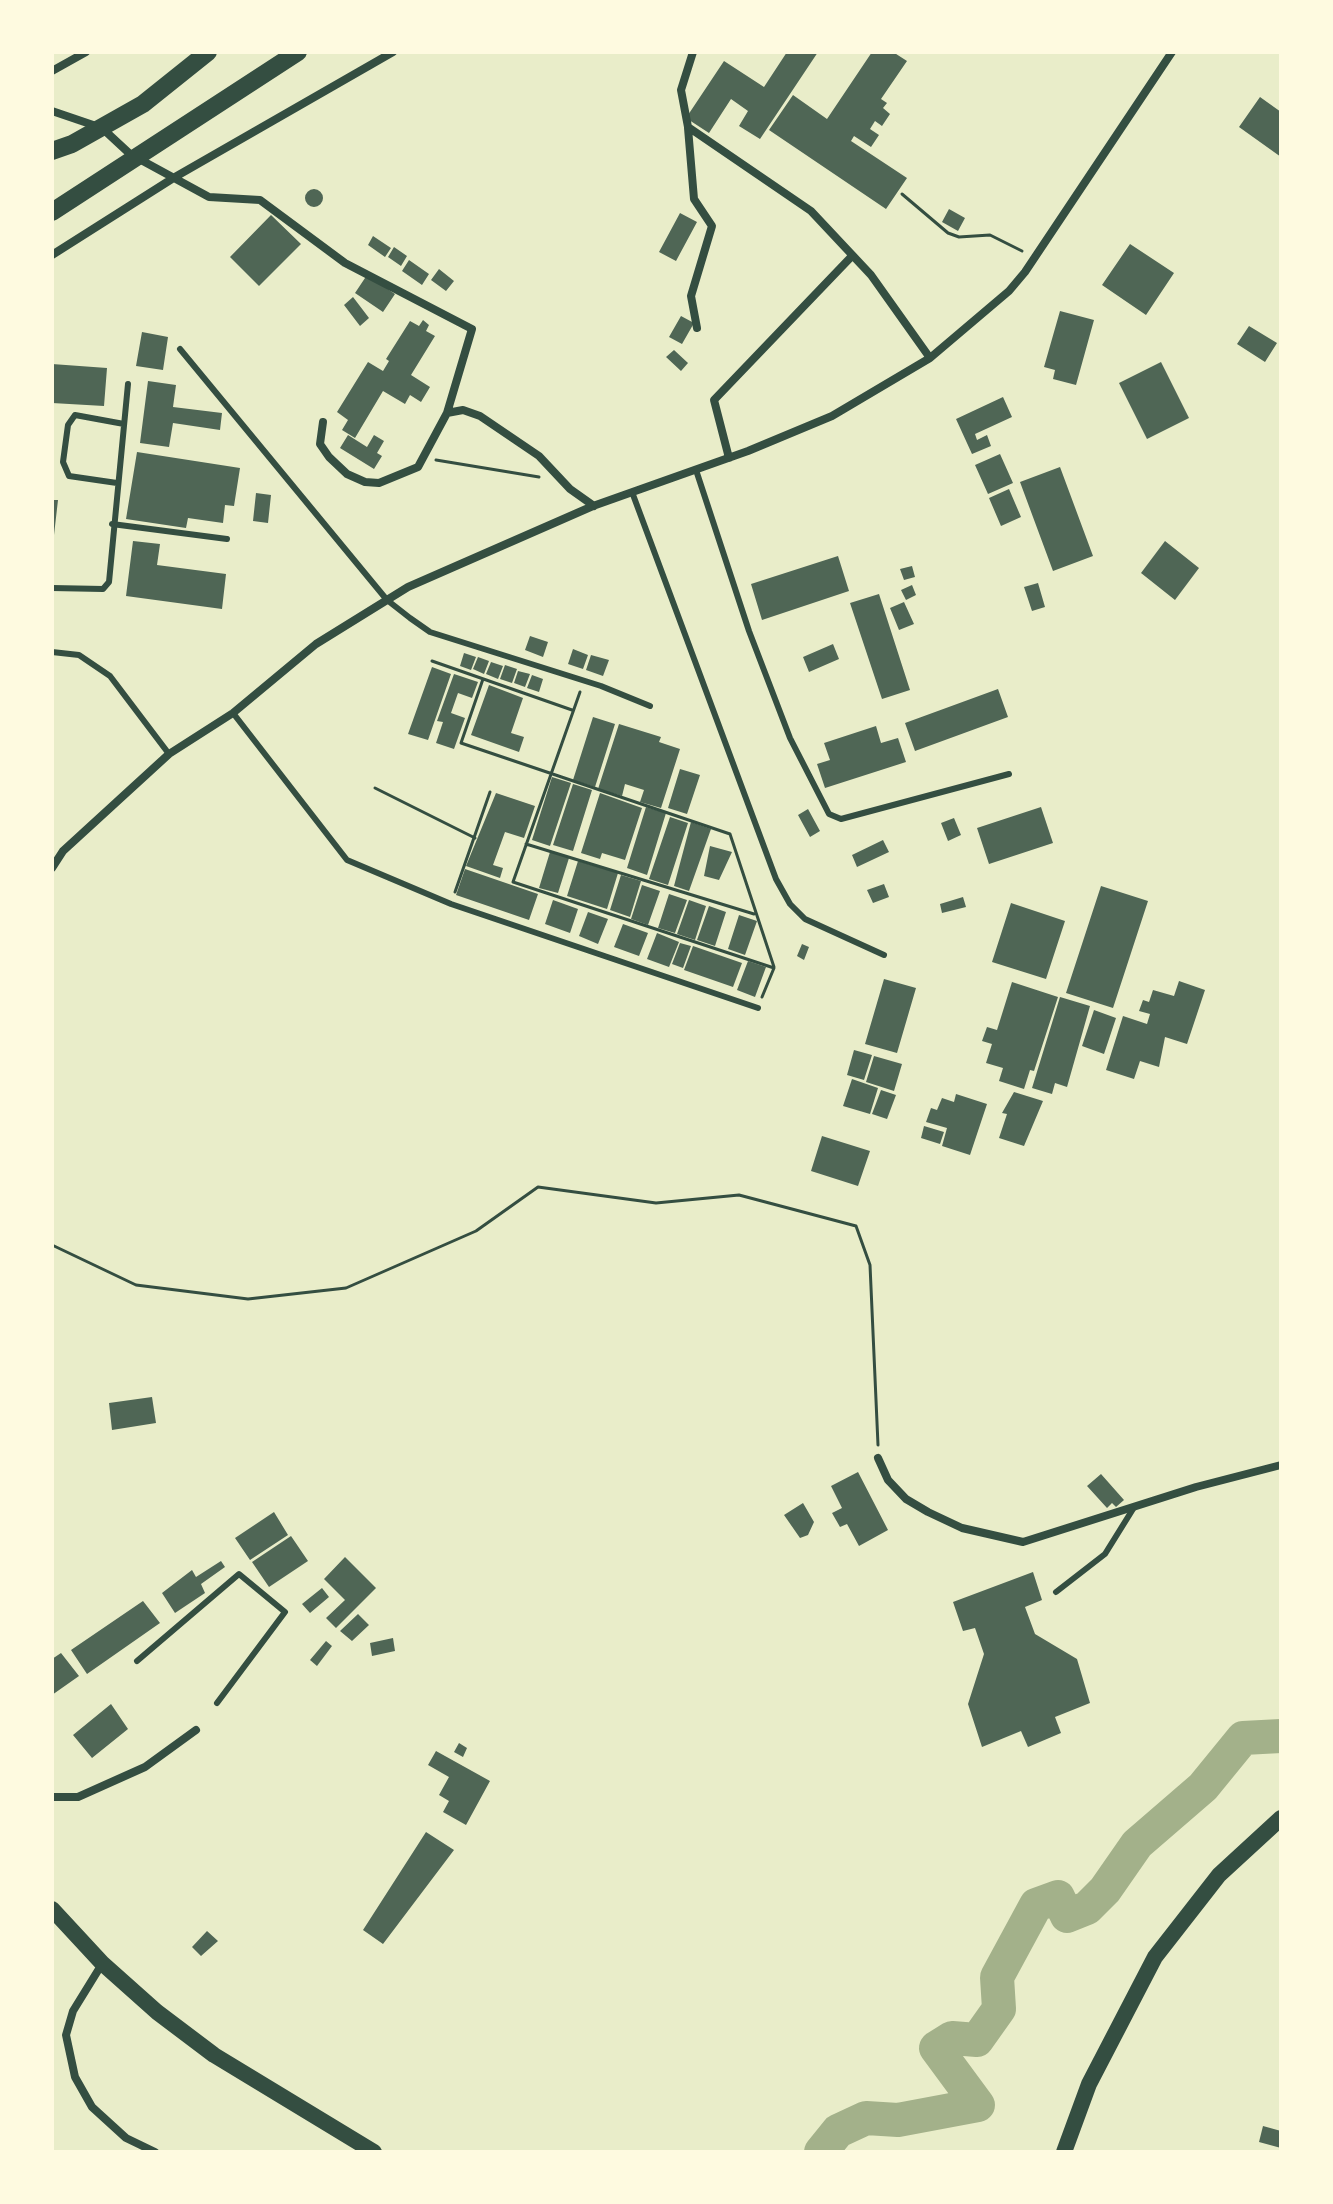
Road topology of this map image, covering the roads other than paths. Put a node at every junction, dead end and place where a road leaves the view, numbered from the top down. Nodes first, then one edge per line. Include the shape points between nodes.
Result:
1 (86, 52) edge
2 (208, 52) edge
3 (298, 52) edge
4 (393, 52) edge
5 (693, 52) edge
6 (1172, 52) edge
7 (52, 71) edge
8 (52, 111) edge
9 (688, 127) junction
10 (102, 128) junction
11 (52, 151) edge
12 (136, 157) junction
13 (175, 177) junction
14 (52, 212) edge
15 (52, 255) edge
16 (852, 256) junction
17 (697, 328) dead end
18 (180, 349) dead end
19 (930, 358) junction
20 (128, 384) dead end
21 (447, 413) junction
22 (323, 422) dead end
23 (124, 424) junction
24 (729, 458) junction
25 (696, 470) junction
26 (117, 483) junction
27 (632, 492) junction
28 (594, 506) junction
29 (112, 524) junction
30 (227, 539) dead end
31 (52, 588) edge
32 (387, 600) junction
33 (52, 652) edge
34 (650, 706) dead end
35 (233, 713) junction
36 (169, 754) junction
37 (1009, 774) dead end
38 (52, 868) edge
39 (884, 955) dead end
40 (758, 1008) road end
41 (878, 1458) road end
42 (1281, 1465) edge
43 (1133, 1509) junction
44 (1056, 1592) dead end
45 (137, 1661) dead end
46 (217, 1703) dead end
47 (196, 1730) dead end
48 (52, 1797) edge
49 (1281, 1818) edge
50 (52, 1909) edge
51 (102, 1963) junction
52 (155, 2152) edge
53 (374, 2152) edge
54 (1064, 2152) edge

1 - 7 street
2 - 10 highway via 143,104
3 - 12 highway
4 - 13 street
5 - 9 street via 681,90
6 - 19 street via 1009,291
8 - 10 street
9 - 16 street via 811,211
9 - 17 street via 694,199 712,226 691,296
10 - 11 highway
10 - 12 street
12 - 13 street
12 - 14 highway
13 - 15 street
13 - 21 street via 209,197 260,200 345,263 472,329
16 - 19 street
16 - 24 street via 714,400
18 - 32 lane
19 - 24 street via 832,416
20 - 23 lane
21 - 22 street via 418,467 396,479 365,482 347,474 320,444
21 - 28 street via 463,410 512,437
23 - 26 lane
23 - 26 lane via 75,415 68,425 63,462 69,476
24 - 25 street
25 - 27 street
25 - 37 lane via 790,738 829,814 841,819
26 - 29 lane
27 - 28 street
27 - 39 lane via 776,879 805,919
28 - 32 street
29 - 30 lane
29 - 31 lane via 106,586
32 - 34 lane via 430,632
32 - 35 street via 316,644
33 - 36 lane via 79,655 110,676
35 - 36 street
35 - 40 lane via 347,860 451,904
36 - 38 street via 63,851
41 - 43 street via 888,1480 928,1512 962,1528 1023,1542
42 - 43 street
43 - 44 lane via 1105,1554
45 - 46 lane via 239,1574 285,1612
47 - 48 street via 145,1767 78,1797
49 - 54 main road via 1219,1875 1155,1957 1089,2084
50 - 51 main road
51 - 52 street via 73,2011 66,2035 75,2077 92,2107 126,2138
51 - 53 main road via 214,2055

